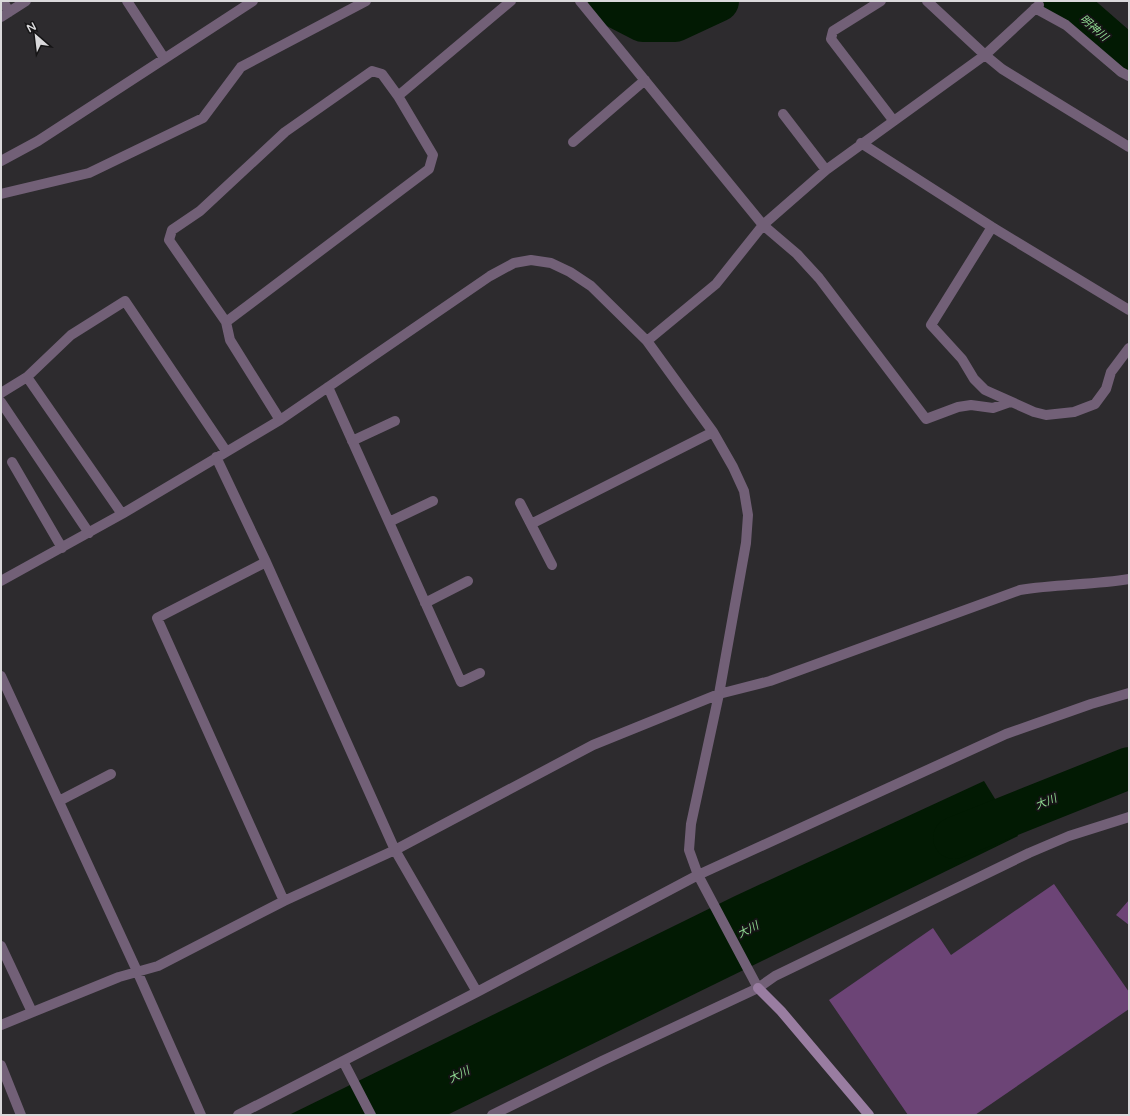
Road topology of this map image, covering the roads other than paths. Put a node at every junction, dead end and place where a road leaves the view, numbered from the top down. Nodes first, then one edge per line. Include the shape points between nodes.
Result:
1 (3, 1) edge
2 (26, 1) edge
3 (127, 1) edge
4 (253, 1) edge
5 (366, 1) edge
6 (511, 1) edge
7 (580, 1) edge
8 (881, 1) edge
9 (928, 1) edge
10 (5, 14) edge
11 (985, 55) junction
12 (164, 58) junction
13 (1129, 76) edge
14 (645, 80) junction
15 (398, 96) junction
16 (783, 114) dead end
17 (894, 120) junction
18 (573, 142) dead end
19 (861, 143) junction
20 (1129, 147) edge
21 (1, 161) edge
22 (826, 170) junction
23 (1, 194) edge
24 (763, 225) junction
25 (992, 227) junction
26 (1129, 310) edge
27 (226, 322) junction
28 (647, 341) junction
29 (1129, 348) edge
30 (27, 376) junction
31 (328, 387) junction
32 (1, 393) edge
33 (1, 402) edge
34 (1010, 402) junction
35 (280, 420) junction
36 (394, 421) dead end
37 (713, 432) junction
38 (352, 441) junction
39 (226, 451) junction
40 (216, 457) junction
41 (12, 462) dead end
42 (433, 501) dead end
43 (520, 503) dead end
44 (122, 514) junction
45 (389, 522) junction
46 (531, 524) junction
47 (89, 533) junction
48 (62, 548) junction
49 (266, 562) junction
50 (552, 564) dead end
51 (1129, 579) edge
52 (1, 581) edge
53 (468, 581) dead end
54 (425, 603) junction
55 (480, 673) dead end
56 (1, 676) edge
57 (1129, 693) edge
58 (719, 694) junction
59 (111, 774) dead end
60 (59, 801) junction
61 (1129, 817) edge
62 (395, 850) junction
63 (698, 875) junction
64 (284, 901) junction
65 (1, 946) edge
66 (137, 971) junction
67 (755, 984) junction
68 (477, 992) junction
69 (32, 1012) junction
70 (1, 1025) edge
71 (1, 1065) edge
72 (345, 1065) junction
73 (21, 1115) edge
74 (201, 1115) edge
75 (238, 1115) edge
76 (371, 1115) edge
77 (492, 1115) edge
78 (869, 1115) edge

1 - 10 street
2 - 10 street
3 - 12 street
4 - 12 street
5 - 23 street via 241,67 203,118 89,173
6 - 15 street
7 - 14 street
8 - 17 street via 833,31 831,39
9 - 11 street
11 - 13 street via 1037,6 1066,25
11 - 17 street
11 - 20 street via 1002,69
12 - 21 street via 38,141
14 - 18 street
14 - 24 street
15 - 27 street via 433,155 429,169
15 - 27 street via 382,74 372,71 285,132 200,211 172,230 169,240
16 - 22 street
17 - 19 street
19 - 22 street
19 - 25 street
22 - 24 street
24 - 28 street via 716,284
24 - 34 street via 797,254 819,278 926,418 958,407 971,405 993,408
25 - 26 street
25 - 34 street via 931,325 962,359 974,379 985,390
27 - 35 street via 230,340
28 - 31 street via 591,286 551,263 531,260 514,263 490,276
28 - 37 street
29 - 34 street via 1112,372 1106,389 1096,404 1074,412 1046,415
30 - 32 street
30 - 39 street via 71,335 125,301
30 - 44 street
31 - 35 street
31 - 38 street
33 - 47 street
35 - 39 street
36 - 38 street
37 - 46 street
37 - 58 street via 744,491 748,515 746,543
38 - 45 street
39 - 40 street
40 - 44 street
40 - 49 street
41 - 48 street
42 - 45 street
43 - 46 street
44 - 47 street
45 - 54 street
46 - 50 street
47 - 48 street
48 - 52 street
49 - 62 street
49 - 64 street via 157,618
51 - 58 street via 1020,590 770,681
53 - 54 street
54 - 55 street via 461,682
56 - 60 street
57 - 63 street via 1006,734
58 - 62 street via 593,745
58 - 63 street via 691,824 689,850
59 - 60 street
60 - 66 street
61 - 67 street via 1069,836 1028,853
62 - 64 street
62 - 68 street
63 - 67 street
63 - 68 street
64 - 66 street via 158,966
65 - 69 street
66 - 69 street
66 - 74 street
67 - 77 street
67 - 78 street
68 - 72 street
69 - 70 street
71 - 73 street
72 - 75 street
72 - 76 street

